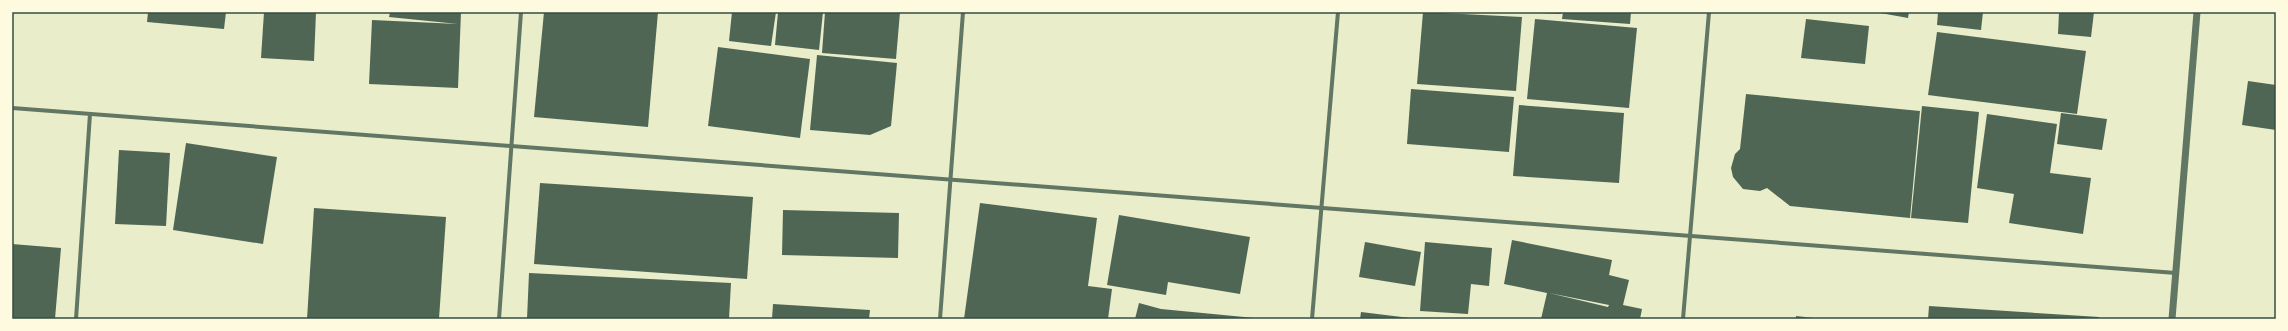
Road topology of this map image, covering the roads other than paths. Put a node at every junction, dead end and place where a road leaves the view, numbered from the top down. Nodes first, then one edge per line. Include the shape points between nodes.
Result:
1 (521, 12) edge
2 (963, 12) edge
3 (1338, 12) edge
4 (1709, 12) edge
5 (2197, 12) edge
6 (12, 108) edge
7 (90, 114) junction
8 (511, 146) junction
9 (950, 180) junction
10 (1320, 208) junction
11 (1690, 236) junction
12 (2176, 273) junction
13 (76, 319) edge
14 (499, 319) edge
15 (940, 319) edge
16 (1312, 319) edge
17 (1683, 319) edge
18 (2172, 319) edge

1 - 8 street
2 - 9 street
3 - 10 street
4 - 11 street
5 - 12 street
6 - 7 street
7 - 8 street
7 - 13 street
8 - 9 street
8 - 14 street
9 - 10 street
9 - 15 street
10 - 11 street
10 - 16 street
11 - 12 street
11 - 17 street
12 - 18 street

